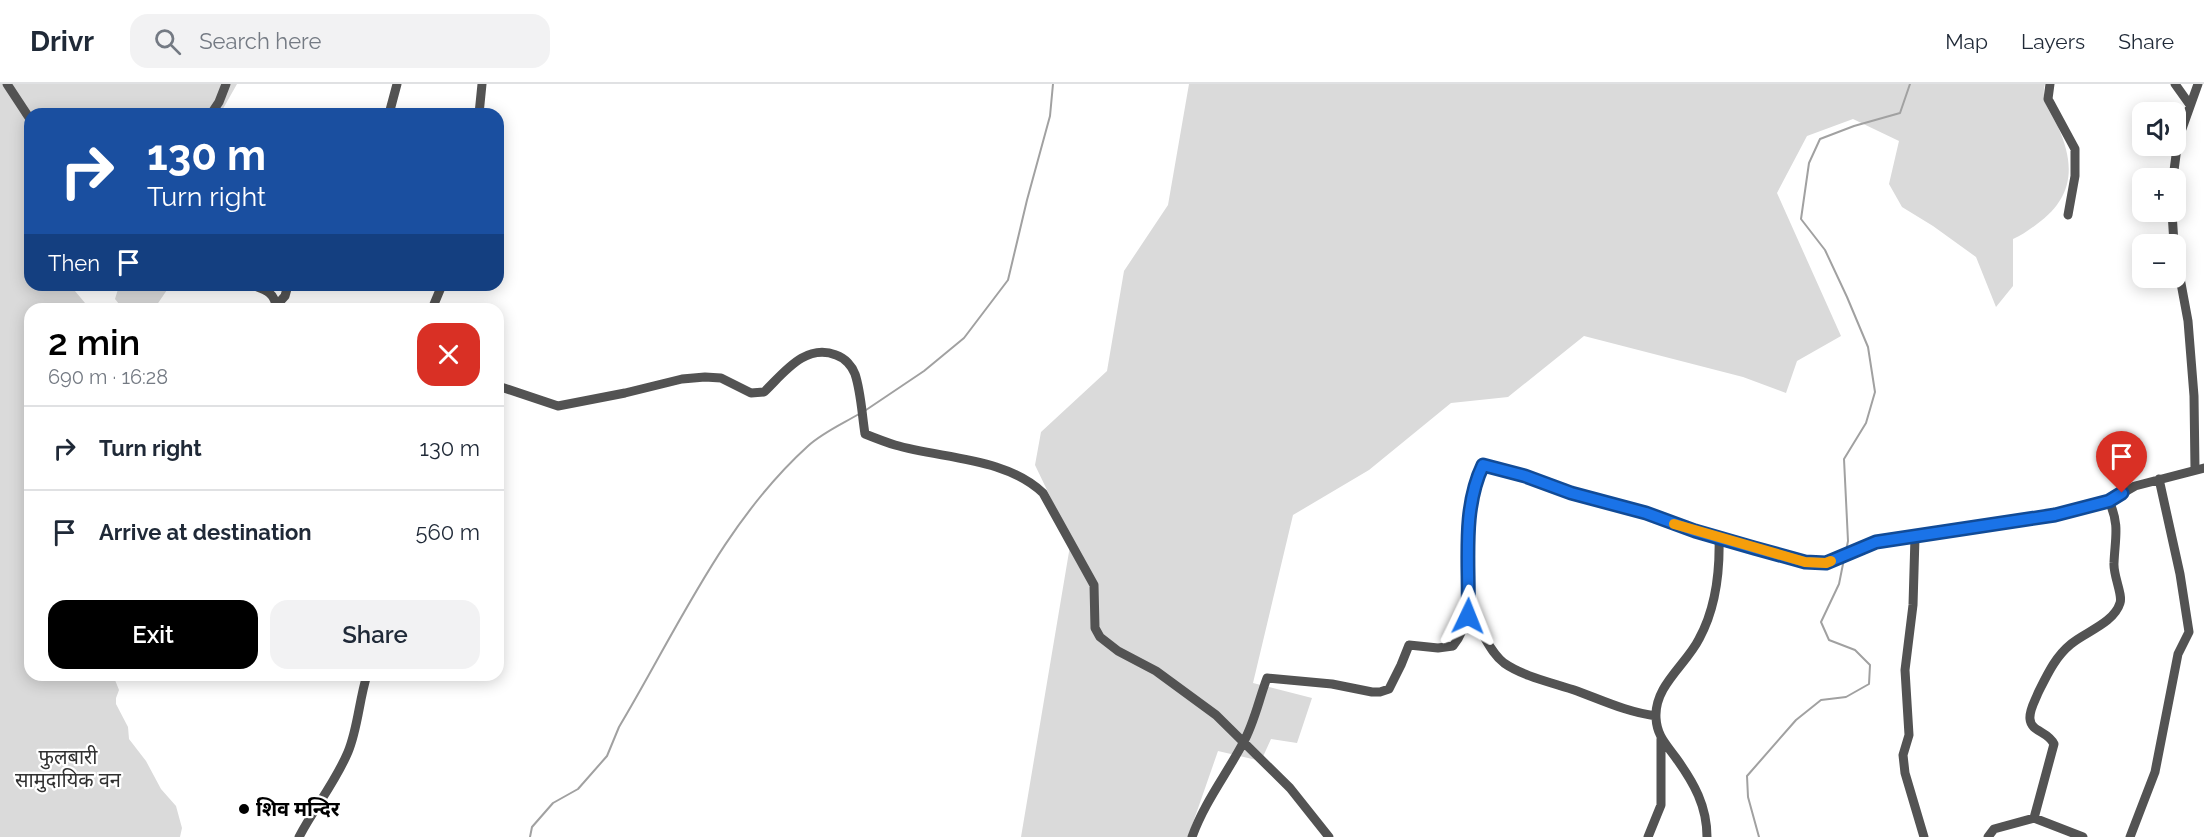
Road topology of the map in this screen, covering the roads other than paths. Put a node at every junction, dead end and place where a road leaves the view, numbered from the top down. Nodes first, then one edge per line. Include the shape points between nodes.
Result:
1 (7, 84) edge
2 (226, 84) edge
3 (397, 84) edge
4 (482, 84) edge
5 (2050, 84) edge
6 (2175, 84) edge
7 (2200, 90) edge
8 (2190, 105) junction
9 (215, 108) edge
10 (391, 108) edge
11 (480, 108) edge
12 (24, 110) edge
13 (2174, 168) edge
14 (2068, 215) dead end
15 (2182, 288) edge
16 (265, 291) edge
17 (276, 303) edge
18 (504, 388) edge
19 (2200, 468) edge
20 (2159, 479) junction
21 (2109, 501) junction
22 (1719, 537) junction
23 (1915, 537) junction
24 (1468, 616) junction
25 (366, 681) edge
26 (1656, 716) junction
27 (1661, 739) junction
28 (1244, 742) junction
29 (2034, 818) junction
30 (299, 837) edge
31 (1192, 837) edge
32 (1329, 837) edge
33 (1648, 837) edge
34 (1707, 837) edge
35 (1924, 837) edge
36 (1988, 837) edge
37 (2083, 837) edge
38 (2130, 837) edge

1 - 12 street
2 - 9 street
3 - 10 street
4 - 11 street
5 - 14 street via 2048,99 2075,149
6 - 8 street
7 - 8 street
8 - 13 street via 2178,140
15 - 19 street
16 - 17 street
18 - 28 street via 558,406 705,377 721,378 752,393 764,393 796,361 819,351 840,356 856,376 865,434 894,445 980,463 1032,482 1043,493 1094,585 1095,627 1100,637 1188,694
19 - 20 street
20 - 21 street via 2135,486
20 - 38 street via 2189,632 2178,654 2155,772
21 - 23 street via 2055,515
21 - 29 street via 2116,516 2113,574 2120,605 2104,622 2070,644 2055,661 2031,708 2030,722 2054,744
22 - 23 street via 1805,562 1826,563 1876,542
22 - 24 street via 1483,465 1474,488 1470,518
22 - 26 street via 1719,571 1708,620 1699,640 1669,680
23 - 35 street via 1913,604 1905,670 1909,735 1903,755
24 - 26 street via 1504,662 1613,706
24 - 28 street via 1453,646 1409,645 1389,688 1380,692 1267,678
25 - 30 street via 349,750
26 - 27 street
27 - 33 street via 1661,805
27 - 34 street via 1703,804
28 - 31 street via 1209,799
28 - 32 street via 1290,788
29 - 36 street via 1994,829
29 - 37 street

